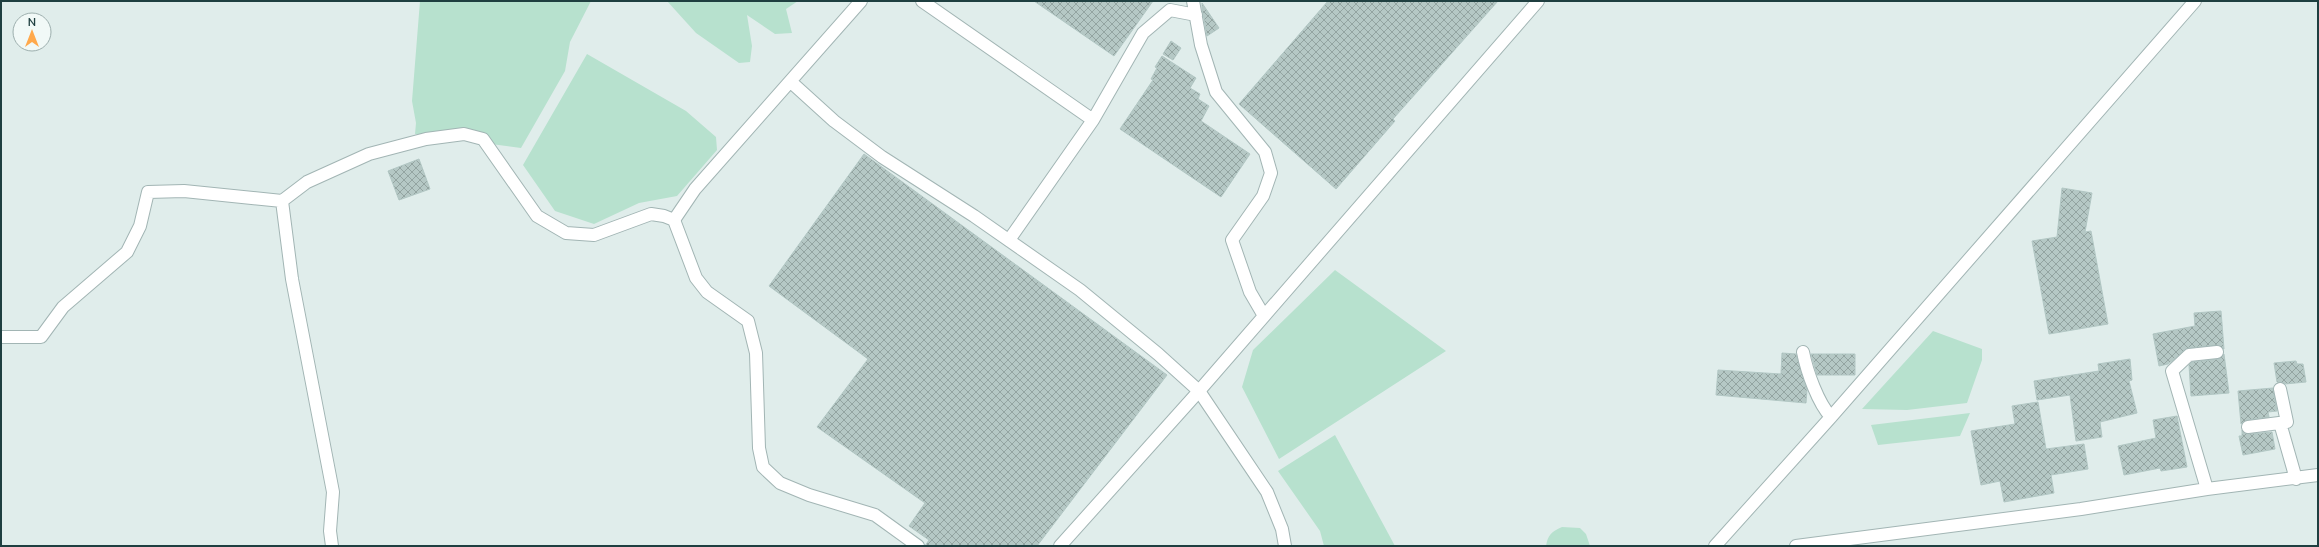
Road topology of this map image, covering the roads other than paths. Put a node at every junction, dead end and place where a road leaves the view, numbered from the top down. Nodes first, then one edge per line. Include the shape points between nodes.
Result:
1 (861, 1) edge
2 (922, 1) edge
3 (1193, 1) edge
4 (1538, 1) edge
5 (2195, 1) edge
6 (1196, 15) junction
7 (791, 82) junction
8 (1093, 120) junction
9 (282, 201) junction
10 (674, 220) junction
11 (1009, 240) junction
12 (1264, 316) junction
13 (1, 337) edge
14 (1803, 352) dead end
15 (2217, 352) dead end
16 (2280, 389) dead end
17 (1199, 391) junction
18 (1831, 417) junction
19 (2280, 423) junction
20 (2248, 427) dead end
21 (2318, 475) edge
22 (2296, 479) junction
23 (2206, 489) junction
24 (332, 546) edge
25 (918, 546) edge
26 (1060, 546) edge
27 (1285, 546) edge
28 (1715, 546) edge
29 (1796, 546) edge

1 - 7 street
2 - 8 street
3 - 6 street
4 - 12 street
5 - 18 street
6 - 8 street via 1170,10 1143,33
6 - 12 street via 1201,45 1216,92 1265,152 1271,174 1263,196 1232,240 1250,292
7 - 10 street via 695,189
7 - 11 street via 834,121 882,157
8 - 11 street
9 - 10 street via 307,182 369,154 464,134 483,139 537,216 566,233 594,235 651,214
9 - 13 street via 184,191 148,192 140,226 128,252 63,307 41,337
9 - 24 street via 292,279 333,492 330,531
10 - 25 street via 696,278 708,292 748,322 756,353 759,448 764,467 780,483 809,495 875,515
11 - 17 street via 1080,290
12 - 17 street
14 - 18 street via 1807,372 1816,388 1822,408
15 - 23 street via 2189,355 2172,371
16 - 19 street via 2287,422
17 - 26 street
17 - 27 street via 1267,492 1282,529
18 - 28 street
19 - 20 street
19 - 22 street
21 - 22 street
22 - 23 street
23 - 29 street via 2081,509

